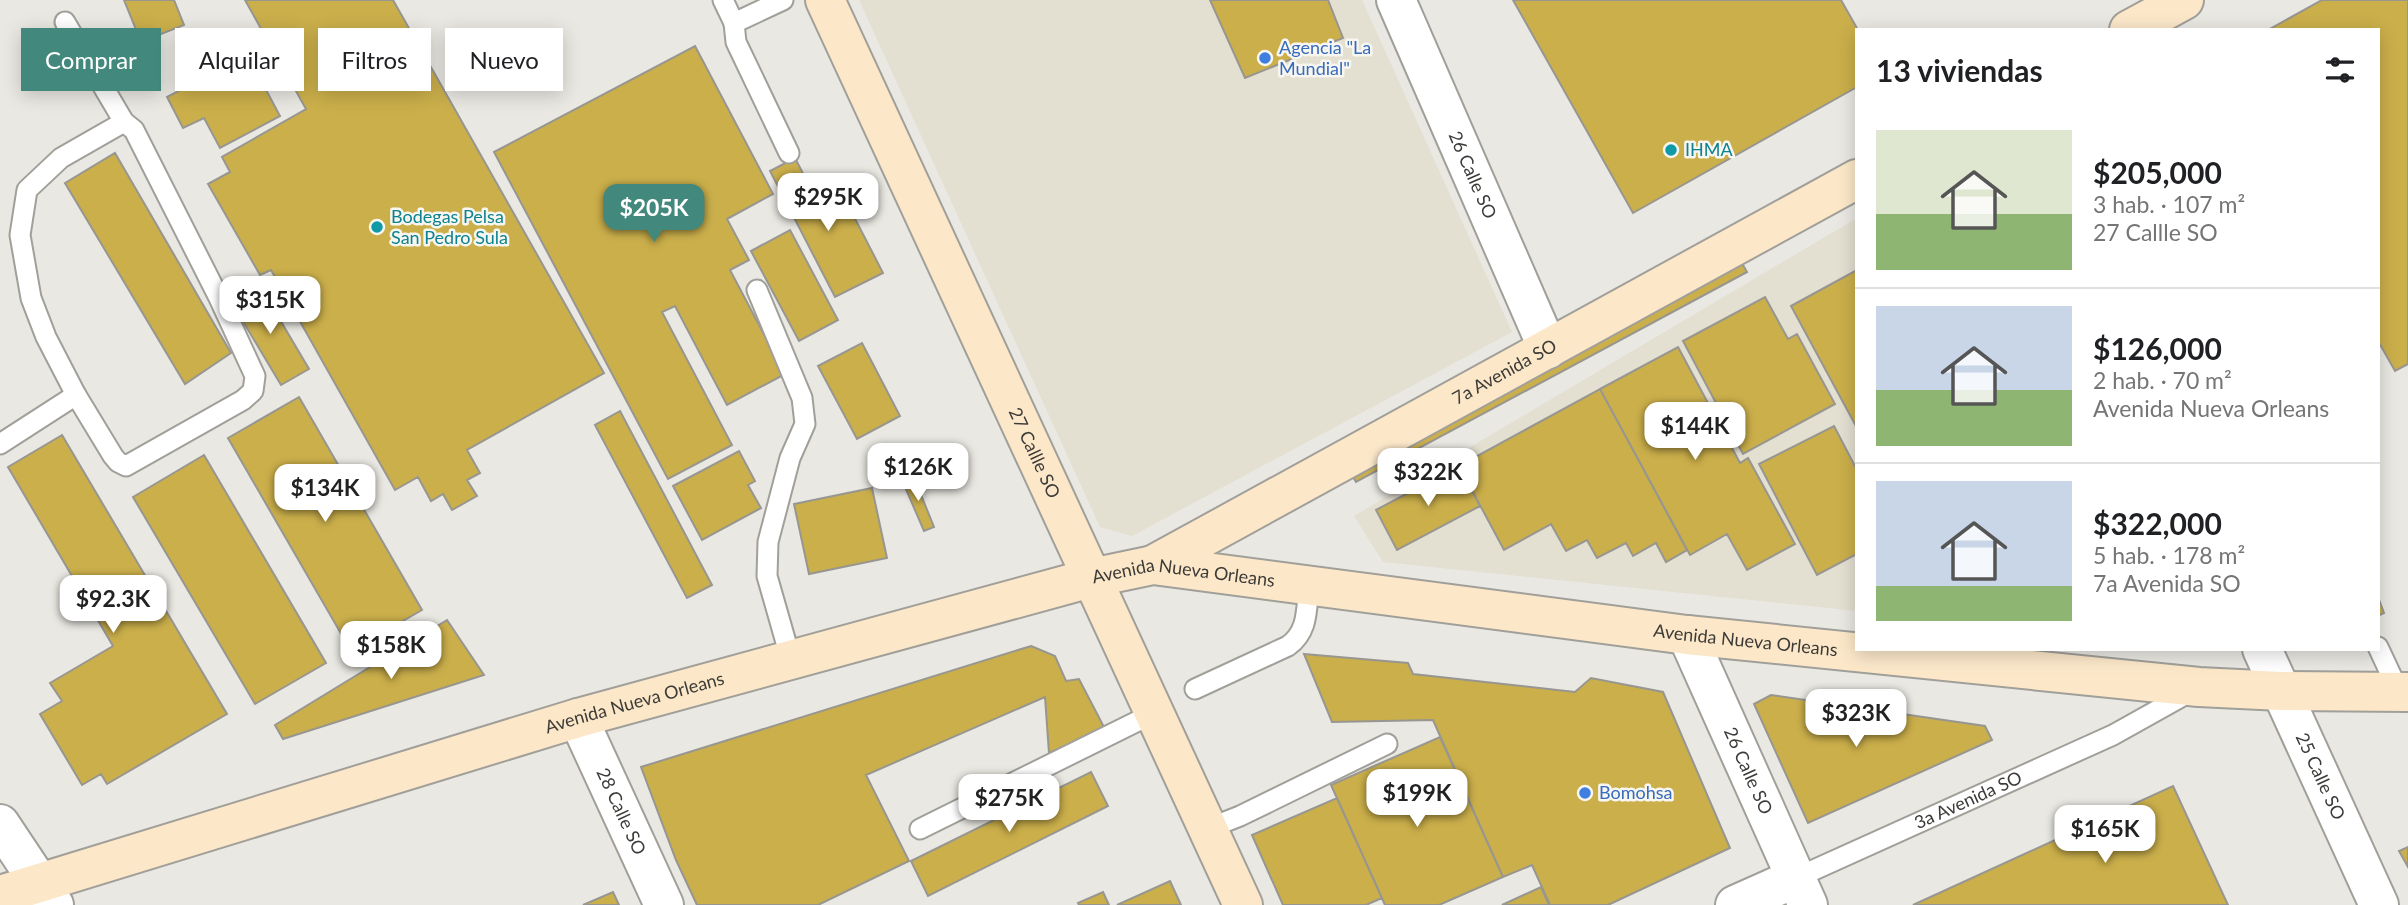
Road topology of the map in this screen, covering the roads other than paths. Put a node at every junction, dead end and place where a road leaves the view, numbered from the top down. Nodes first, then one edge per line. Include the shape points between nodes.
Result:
1 (723, 0) edge
2 (783, 0) edge
3 (825, 0) edge
4 (1396, 0) edge
5 (2184, 0) edge
6 (65, 22) dead end
7 (734, 23) junction
8 (2133, 28) edge
9 (124, 122) junction
10 (789, 153) dead end
11 (1855, 180) edge
12 (757, 290) dead end
13 (1548, 348) junction
14 (76, 395) junction
15 (0, 444) edge
16 (1153, 565) junction
17 (1091, 578) junction
18 (1309, 585) junction
19 (1687, 635) junction
20 (2263, 651) edge
21 (2380, 651) edge
22 (791, 660) junction
23 (2199, 687) junction
24 (1195, 689) dead end
25 (2281, 691) junction
26 (2403, 692) edge
27 (1154, 713) junction
28 (578, 718) junction
29 (1387, 744) dead end
30 (0, 824) edge
31 (1207, 828) junction
32 (919, 829) dead end
33 (1802, 892) edge
34 (47, 894) edge
35 (0, 895) edge
36 (664, 905) edge
37 (1243, 905) edge
38 (1735, 905) edge
39 (2379, 905) edge

1 - 7 lane
2 - 7 lane
3 - 17 street, 27 Callle SO
4 - 13 street, 26 Calle SO
5 - 8 street
6 - 9 lane
7 - 10 lane via 736,41
9 - 14 lane via 61,158 27,190 20,235 31,298
9 - 14 lane via 134,130 219,298 255,376 253,391 125,466 113,456
11 - 13 street, 7a Avenida SO
12 - 22 lane via 802,398 805,424 790,458 768,542 767,576
13 - 16 street, 7a Avenida SO
14 - 15 lane
16 - 17 street, Avenida Nueva Orleans
16 - 18 street, Avenida Nueva Orleans
17 - 22 street, Avenida Nueva Orleans
17 - 27 street, 27 Callle SO
18 - 19 street, Avenida Nueva Orleans
18 - 24 lane via 1299,639
19 - 23 street, Avenida Nueva Orleans
19 - 33 street, 26 Calle SO
20 - 25 street, 25 Calle SO
21 - 26 lane
22 - 28 street, Avenida Nueva Orleans
23 - 25 street, Avenida Nueva Orleans
23 - 33 lane, 3a Avenida SO via 2113,736
25 - 26 street, Avenida Nueva Orleans
25 - 39 street, 25 Calle SO
27 - 31 street, 27 Callle SO
27 - 32 lane
28 - 34 street, Avenida Nueva Orleans
28 - 36 street, 28 Calle SO
29 - 31 lane
30 - 34 street
31 - 37 street, 27 Callle SO
33 - 38 street, 3a Avenida SO
34 - 35 street, Avenida Nueva Orleans

